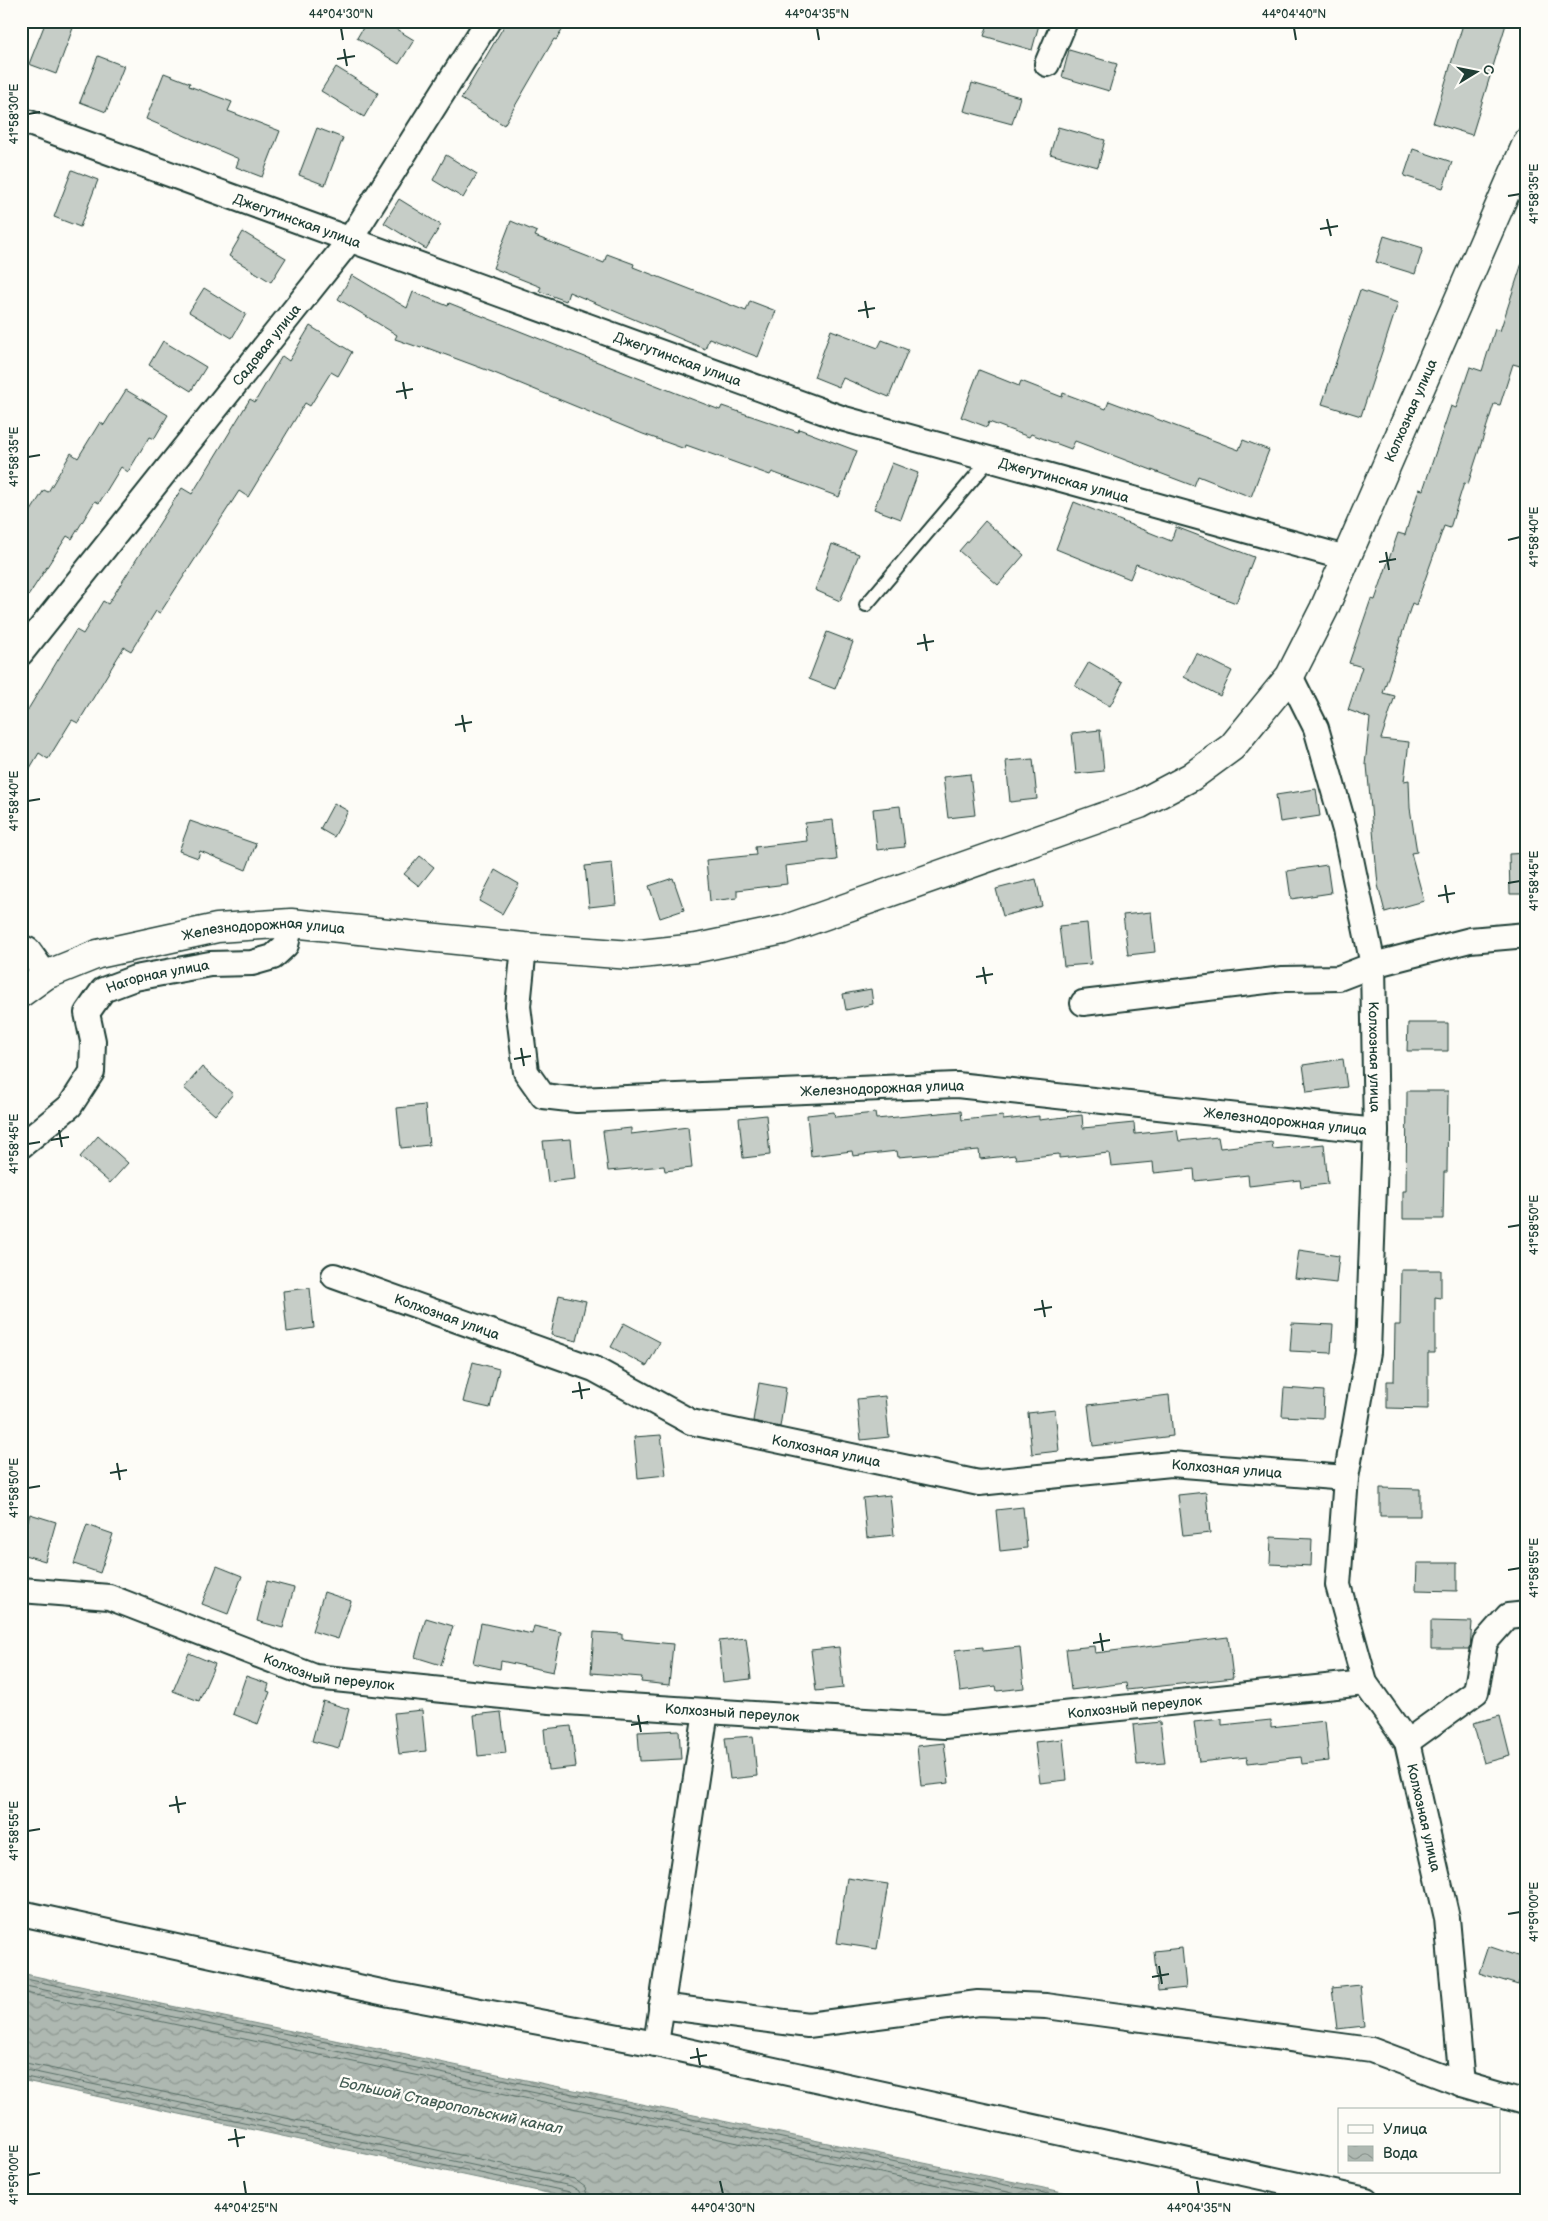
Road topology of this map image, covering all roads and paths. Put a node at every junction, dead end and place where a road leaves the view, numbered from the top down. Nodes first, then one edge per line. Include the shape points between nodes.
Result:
1 (488, 21) edge
2 (1065, 21) edge
3 (1047, 64) dead end
4 (21, 120) edge
5 (1527, 142) edge
6 (350, 241) junction
7 (990, 459) junction
8 (1346, 558) junction
9 (866, 605) dead end
10 (21, 653) edge
11 (1290, 676) junction
12 (1140, 804) joint
13 (291, 923) junction
14 (1527, 935) edge
15 (21, 947) edge
16 (524, 947) junction
17 (1373, 965) junction
18 (46, 975) junction
19 (21, 992) edge
20 (1083, 1002) dead end
21 (1376, 1131) junction
22 (21, 1146) edge
23 (334, 1276) dead end
24 (1346, 1478) junction
25 (21, 1590) edge
26 (1527, 1614) edge
27 (1365, 1683) junction
28 (706, 1711) junction
29 (1407, 1742) junction
30 (21, 1912) edge
31 (661, 2006) junction
32 (656, 2044) junction
33 (1462, 2084) junction
34 (1527, 2103) edge
35 (1366, 2200) edge

1 - 6 street, Садовая улица
2 - 3 street
4 - 6 street, Джегутинская улица
5 - 8 main road, Колхозная улица
6 - 7 street, Джегутинская улица via 841,418
6 - 10 street, Садовая улица
7 - 8 street, Джегутинская улица
7 - 9 lane
8 - 11 main road, Колхозная улица
11 - 12 main road, Колхозная улица via 1232,747 1191,777
11 - 17 street, Колхозная улица via 1316,728 1345,830
12 - 16 main road, Железнодорожная улица via 782,930 697,948 631,955
13 - 16 main road, Железнодорожная улица
13 - 18 main road, Железнодорожная улица via 217,928 157,940 98,954
13 - 22 street, Нагорная улица via 286,945 273,957 144,976 103,990 87,1013 93,1041 92,1072 70,1106
14 - 17 street via 1470,940
15 - 18 street via 28,950
16 - 21 street, Железнодорожная улица via 518,1006 526,1072 543,1096 576,1100 957,1084
17 - 20 street via 1339,978 1283,979
17 - 21 street, Колхозная улица
18 - 19 main road, Железнодорожная улица
21 - 24 street, Колхозная улица via 1368,1352
23 - 24 street, Колхозная улица via 594,1369 691,1422 979,1483 1171,1464
24 - 27 street, Колхозная улица via 1338,1585
25 - 28 street, Колхозный переулок via 109,1597 315,1677 550,1701
26 - 29 street via 1508,1616 1485,1642 1476,1692
27 - 28 street, Колхозный переулок via 944,1726
27 - 29 street, Колхозная улица
28 - 31 street
29 - 33 street, Колхозная улица via 1447,1918
30 - 32 street via 390,1994
31 - 32 street
31 - 33 street via 808,2025 978,2003 1046,2006 1371,2050
32 - 35 street
33 - 34 street

